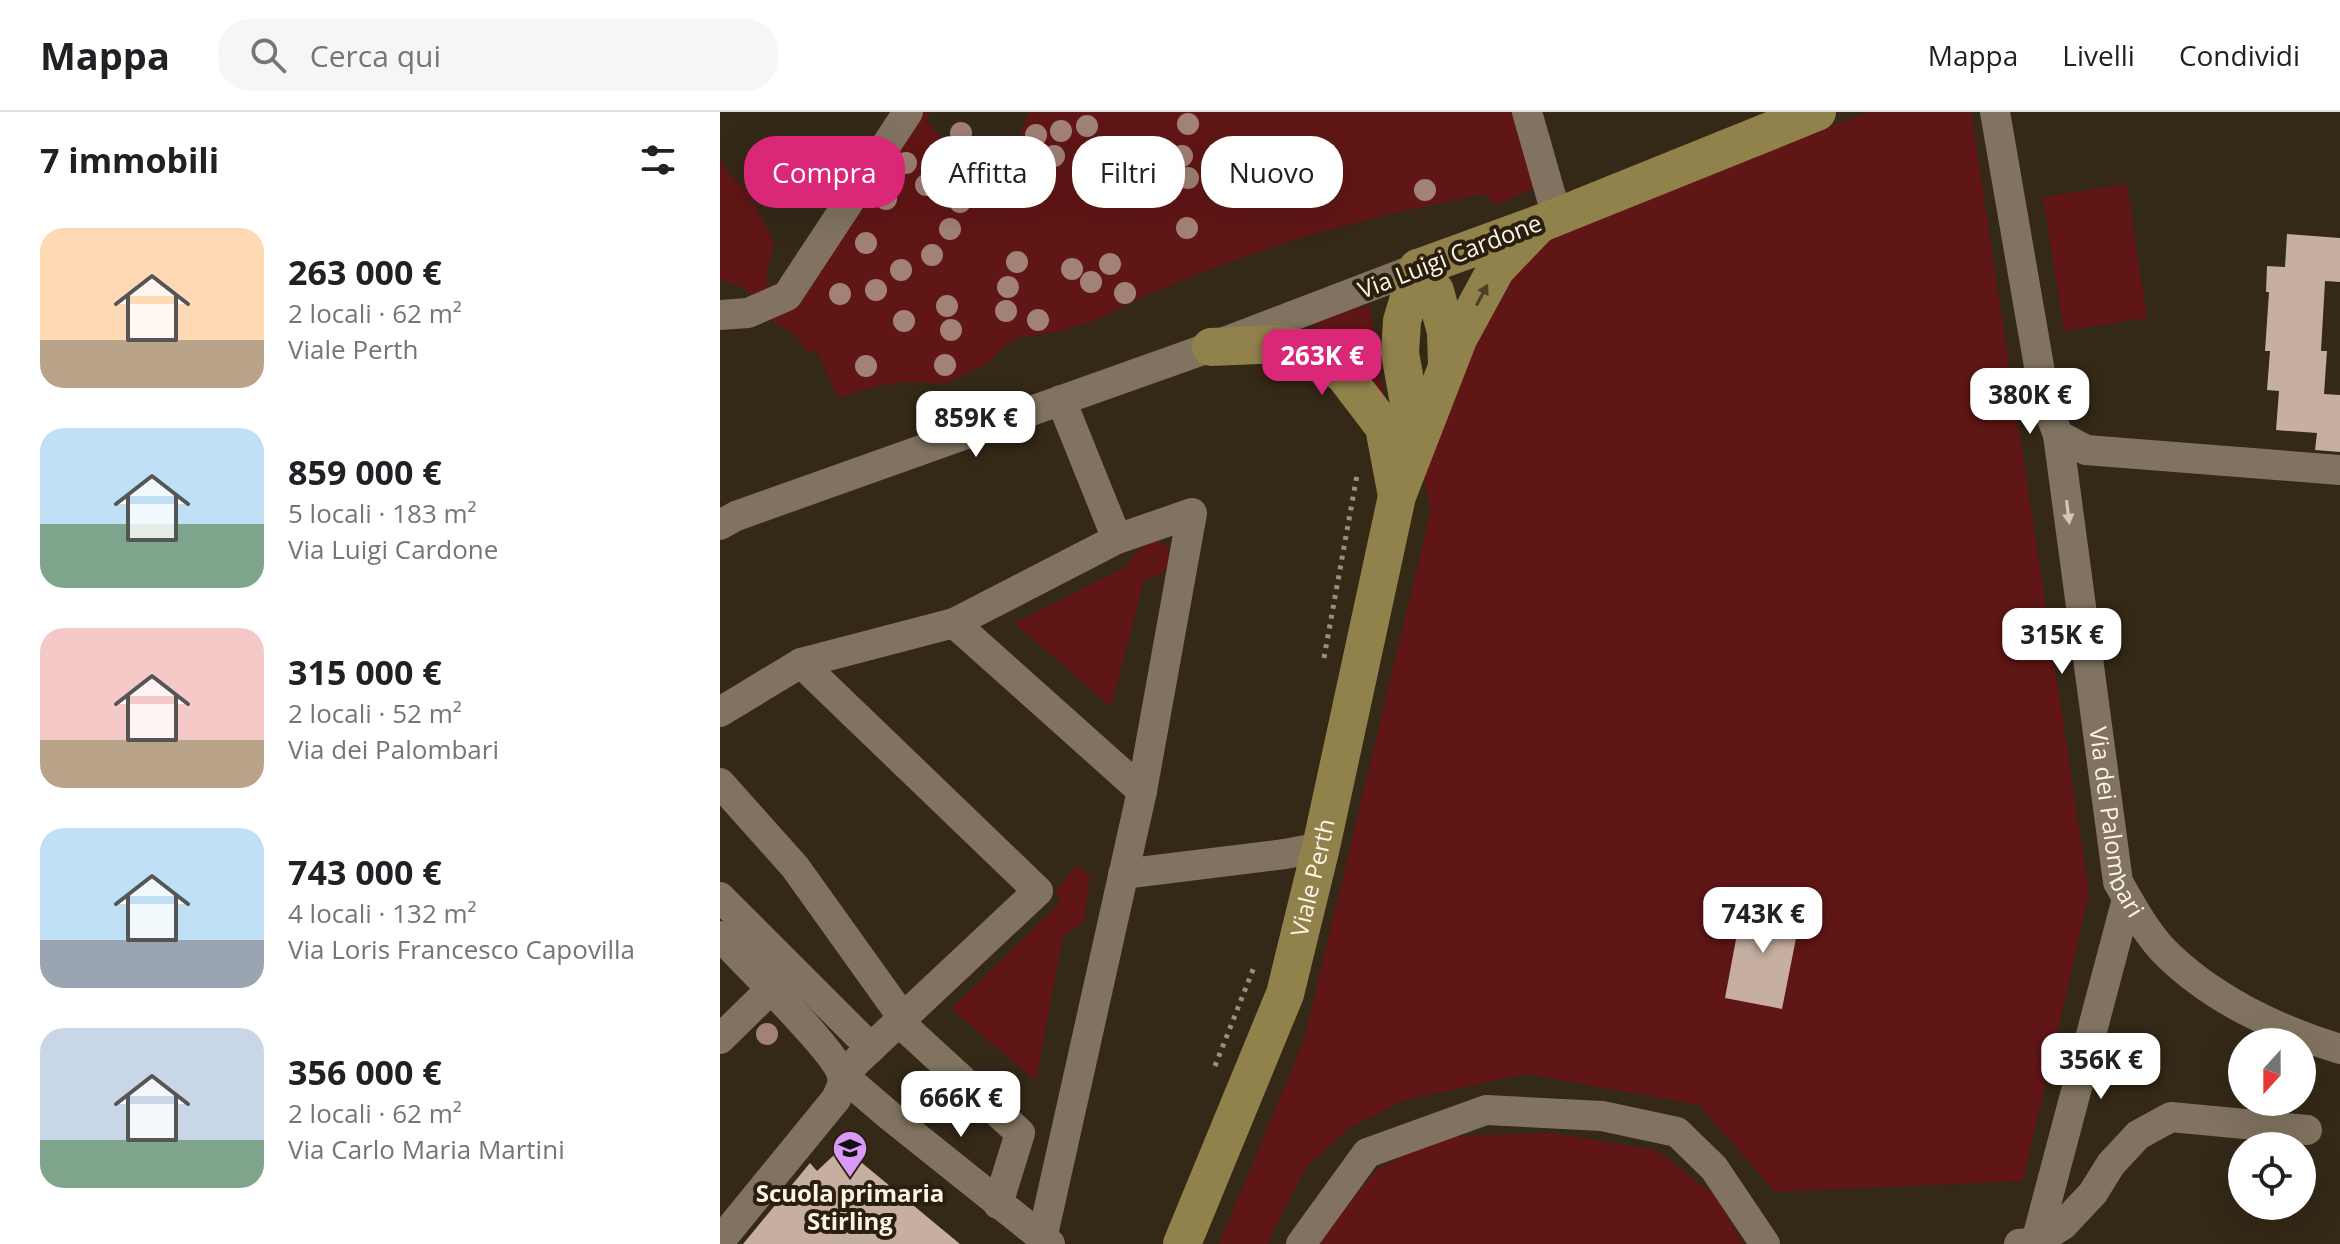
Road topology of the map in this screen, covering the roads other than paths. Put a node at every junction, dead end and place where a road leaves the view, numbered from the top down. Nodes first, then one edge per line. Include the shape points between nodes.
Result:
1 (908, 112) edge
2 (1527, 112) edge
3 (1817, 112) edge
4 (1995, 112) edge
5 (1548, 220) junction
6 (1418, 268) junction
7 (720, 315) edge
8 (1211, 347) junction
9 (1447, 365) junction
10 (1061, 400) junction
11 (2058, 435) junction
12 (1417, 445) junction
13 (2340, 470) edge
14 (1397, 496) junction
15 (720, 525) edge
16 (1117, 539) junction
17 (954, 623) junction
18 (801, 663) junction
19 (720, 712) edge
20 (720, 783) edge
21 (1142, 791) junction
22 (1321, 847) junction
23 (1123, 874) junction
24 (720, 897) edge
25 (2127, 899) junction
26 (720, 936) edge
27 (771, 989) junction
28 (901, 1020) junction
29 (720, 1039) edge
30 (871, 1048) junction
31 (2340, 1049) edge
32 (842, 1075) junction
33 (2307, 1130) dead end
34 (998, 1204) junction
35 (720, 1241) edge
36 (1046, 1242) edge
37 (2028, 1243) edge
38 (1182, 1244) edge
39 (1301, 1244) edge
40 (1765, 1244) edge

1 - 7 street via 787,296 748,313
2 - 5 street
3 - 5 main road, Via Luigi Cardone
4 - 11 street, Via dei Palombari via 2040,372
5 - 6 main road, Via Luigi Cardone
9 -> 5 main road, Viale Perth via 1496,269
6 - 8 street, Via Luigi Cardone
6 - 9 main road, Viale Perth via 1435,291 1446,332
6 - 12 main road via 1402,321 1400,353
8 - 10 street, Via Luigi Cardone
8 - 14 main road, Viale Perth via 1281,344 1320,355 1345,376 1384,427
9 - 12 main road, Viale Perth
10 - 15 street, Via Luigi Cardone
10 - 16 street
11 - 13 street via 2086,450
11 -> 25 street, Via dei Palombari via 2110,833 2118,882
12 - 14 main road, Viale Perth
14 - 22 main road, Viale Perth
16 - 17 street
16 - 21 street via 1192,513
17 - 18 street
17 - 21 street
18 - 19 street
18 - 28 street via 1038,891
20 - 28 street via 795,867
21 - 23 street
22 - 23 street
22 - 38 main road, Viale Perth via 1285,994
23 - 36 street
24 - 30 street
25 - 31 street, Via dei Palombari via 2161,948 2196,980 2248,1012
25 - 37 street
26 - 27 street
27 - 29 street
27 - 32 street
28 - 30 street
28 - 34 street via 1020,1133
30 - 32 street
32 - 34 street
32 - 35 street via 836,1099
33 - 37 street via 2171,1117 2138,1135 2063,1225
34 - 36 street
39 - 40 street via 1367,1153 1486,1110 1602,1116 1677,1132 1714,1168

